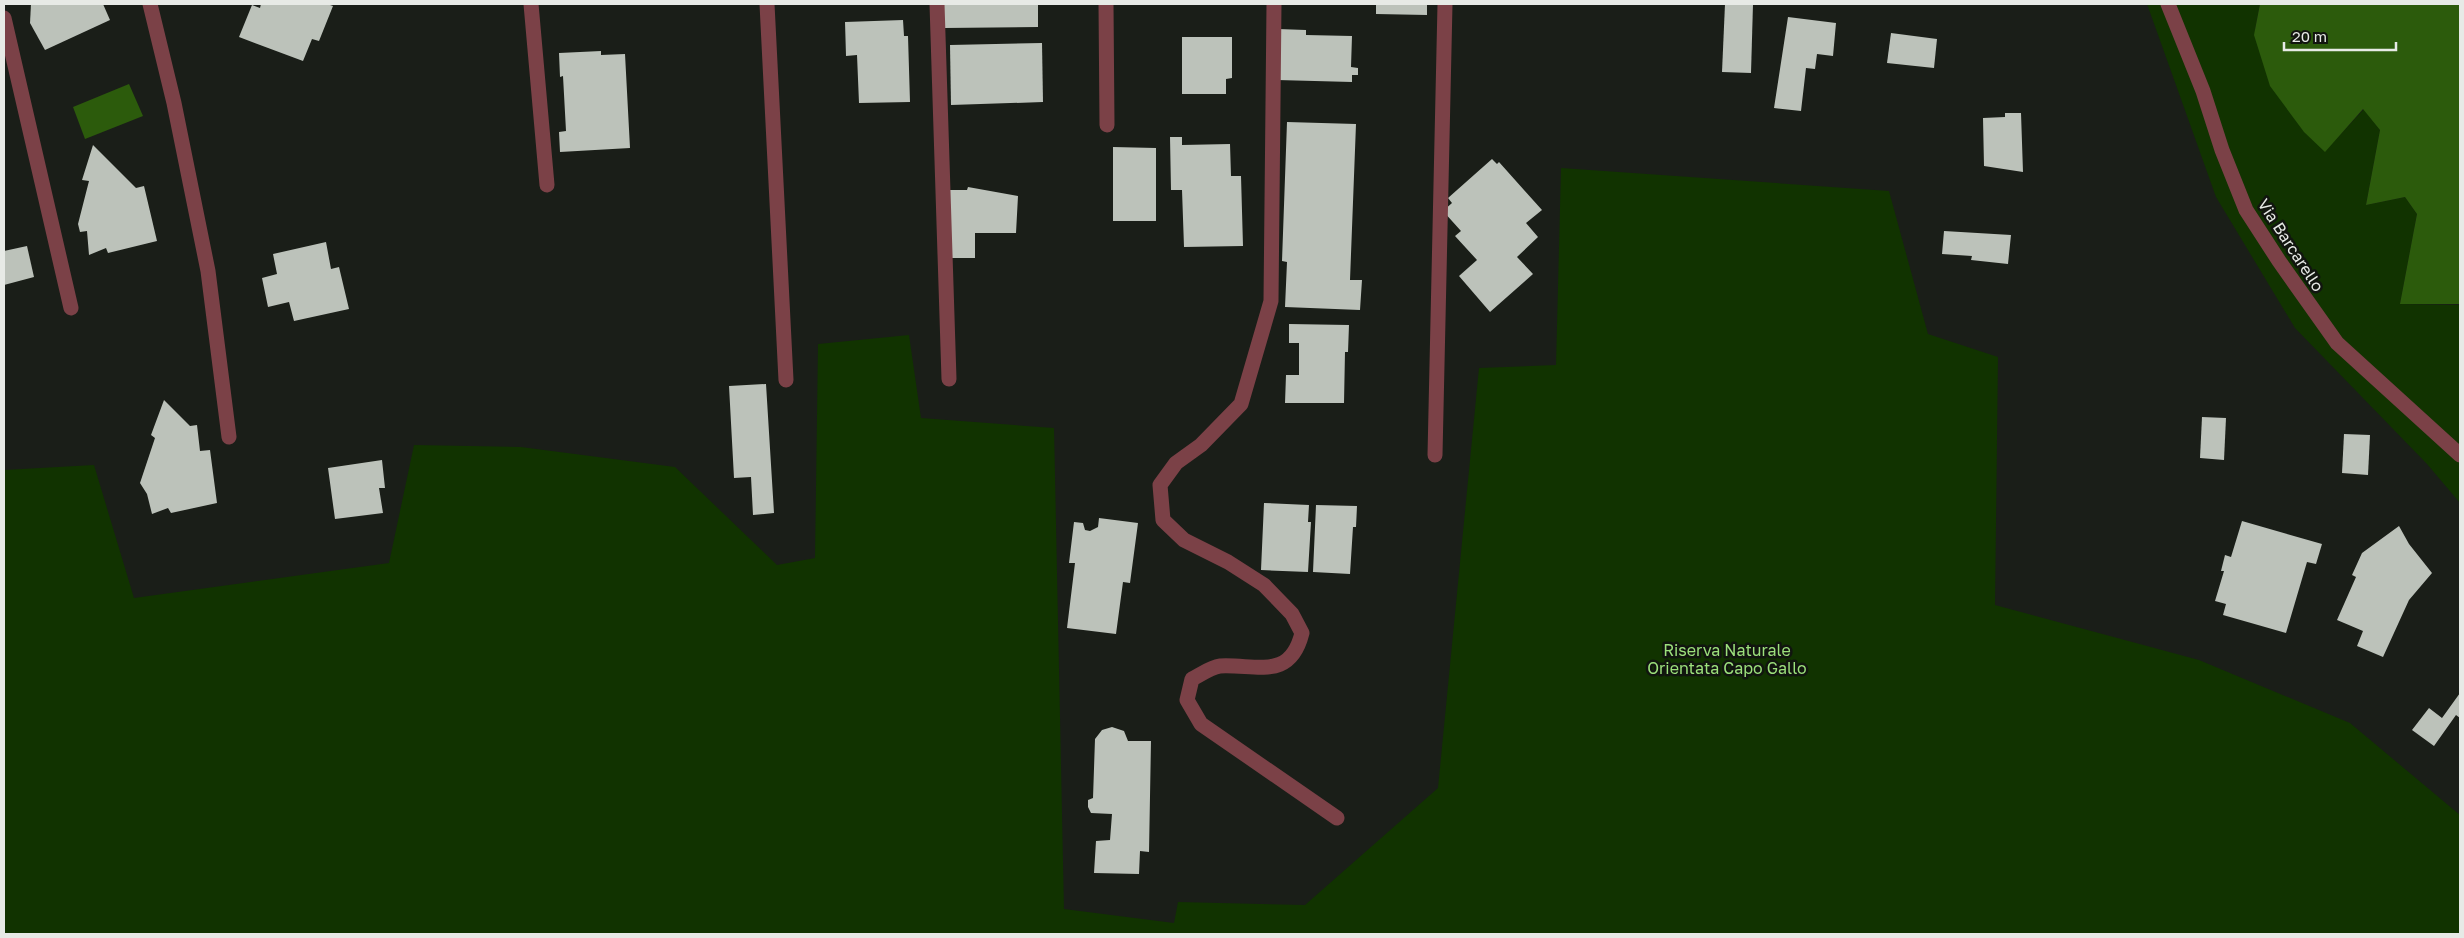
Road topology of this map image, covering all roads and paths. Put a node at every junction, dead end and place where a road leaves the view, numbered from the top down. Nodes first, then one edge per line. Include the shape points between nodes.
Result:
1 (150, 4) edge
2 (531, 4) edge
3 (767, 4) edge
4 (938, 4) edge
5 (1106, 4) edge
6 (1274, 4) edge
7 (1446, 4) edge
8 (2168, 4) edge
9 (4, 18) edge
10 (1107, 125) dead end
11 (547, 185) dead end
12 (71, 308) dead end
13 (949, 379) dead end
14 (786, 380) dead end
15 (229, 437) dead end
16 (1436, 455) dead end
17 (2460, 455) edge
18 (1337, 818) dead end

1 - 15 street via 208,271
2 - 11 street
3 - 14 street
4 - 13 street
5 - 10 street
6 - 18 street via 1271,301 1241,404 1201,445 1176,463 1160,485 1163,520 1184,540 1264,585 1292,614 1302,633 1298,648 1289,660 1271,669 1218,666 1192,678 1187,700 1201,724
7 - 16 street
8 - 17 street, Via Barcarello via 2246,210 2279,262 2337,343
9 - 12 street

